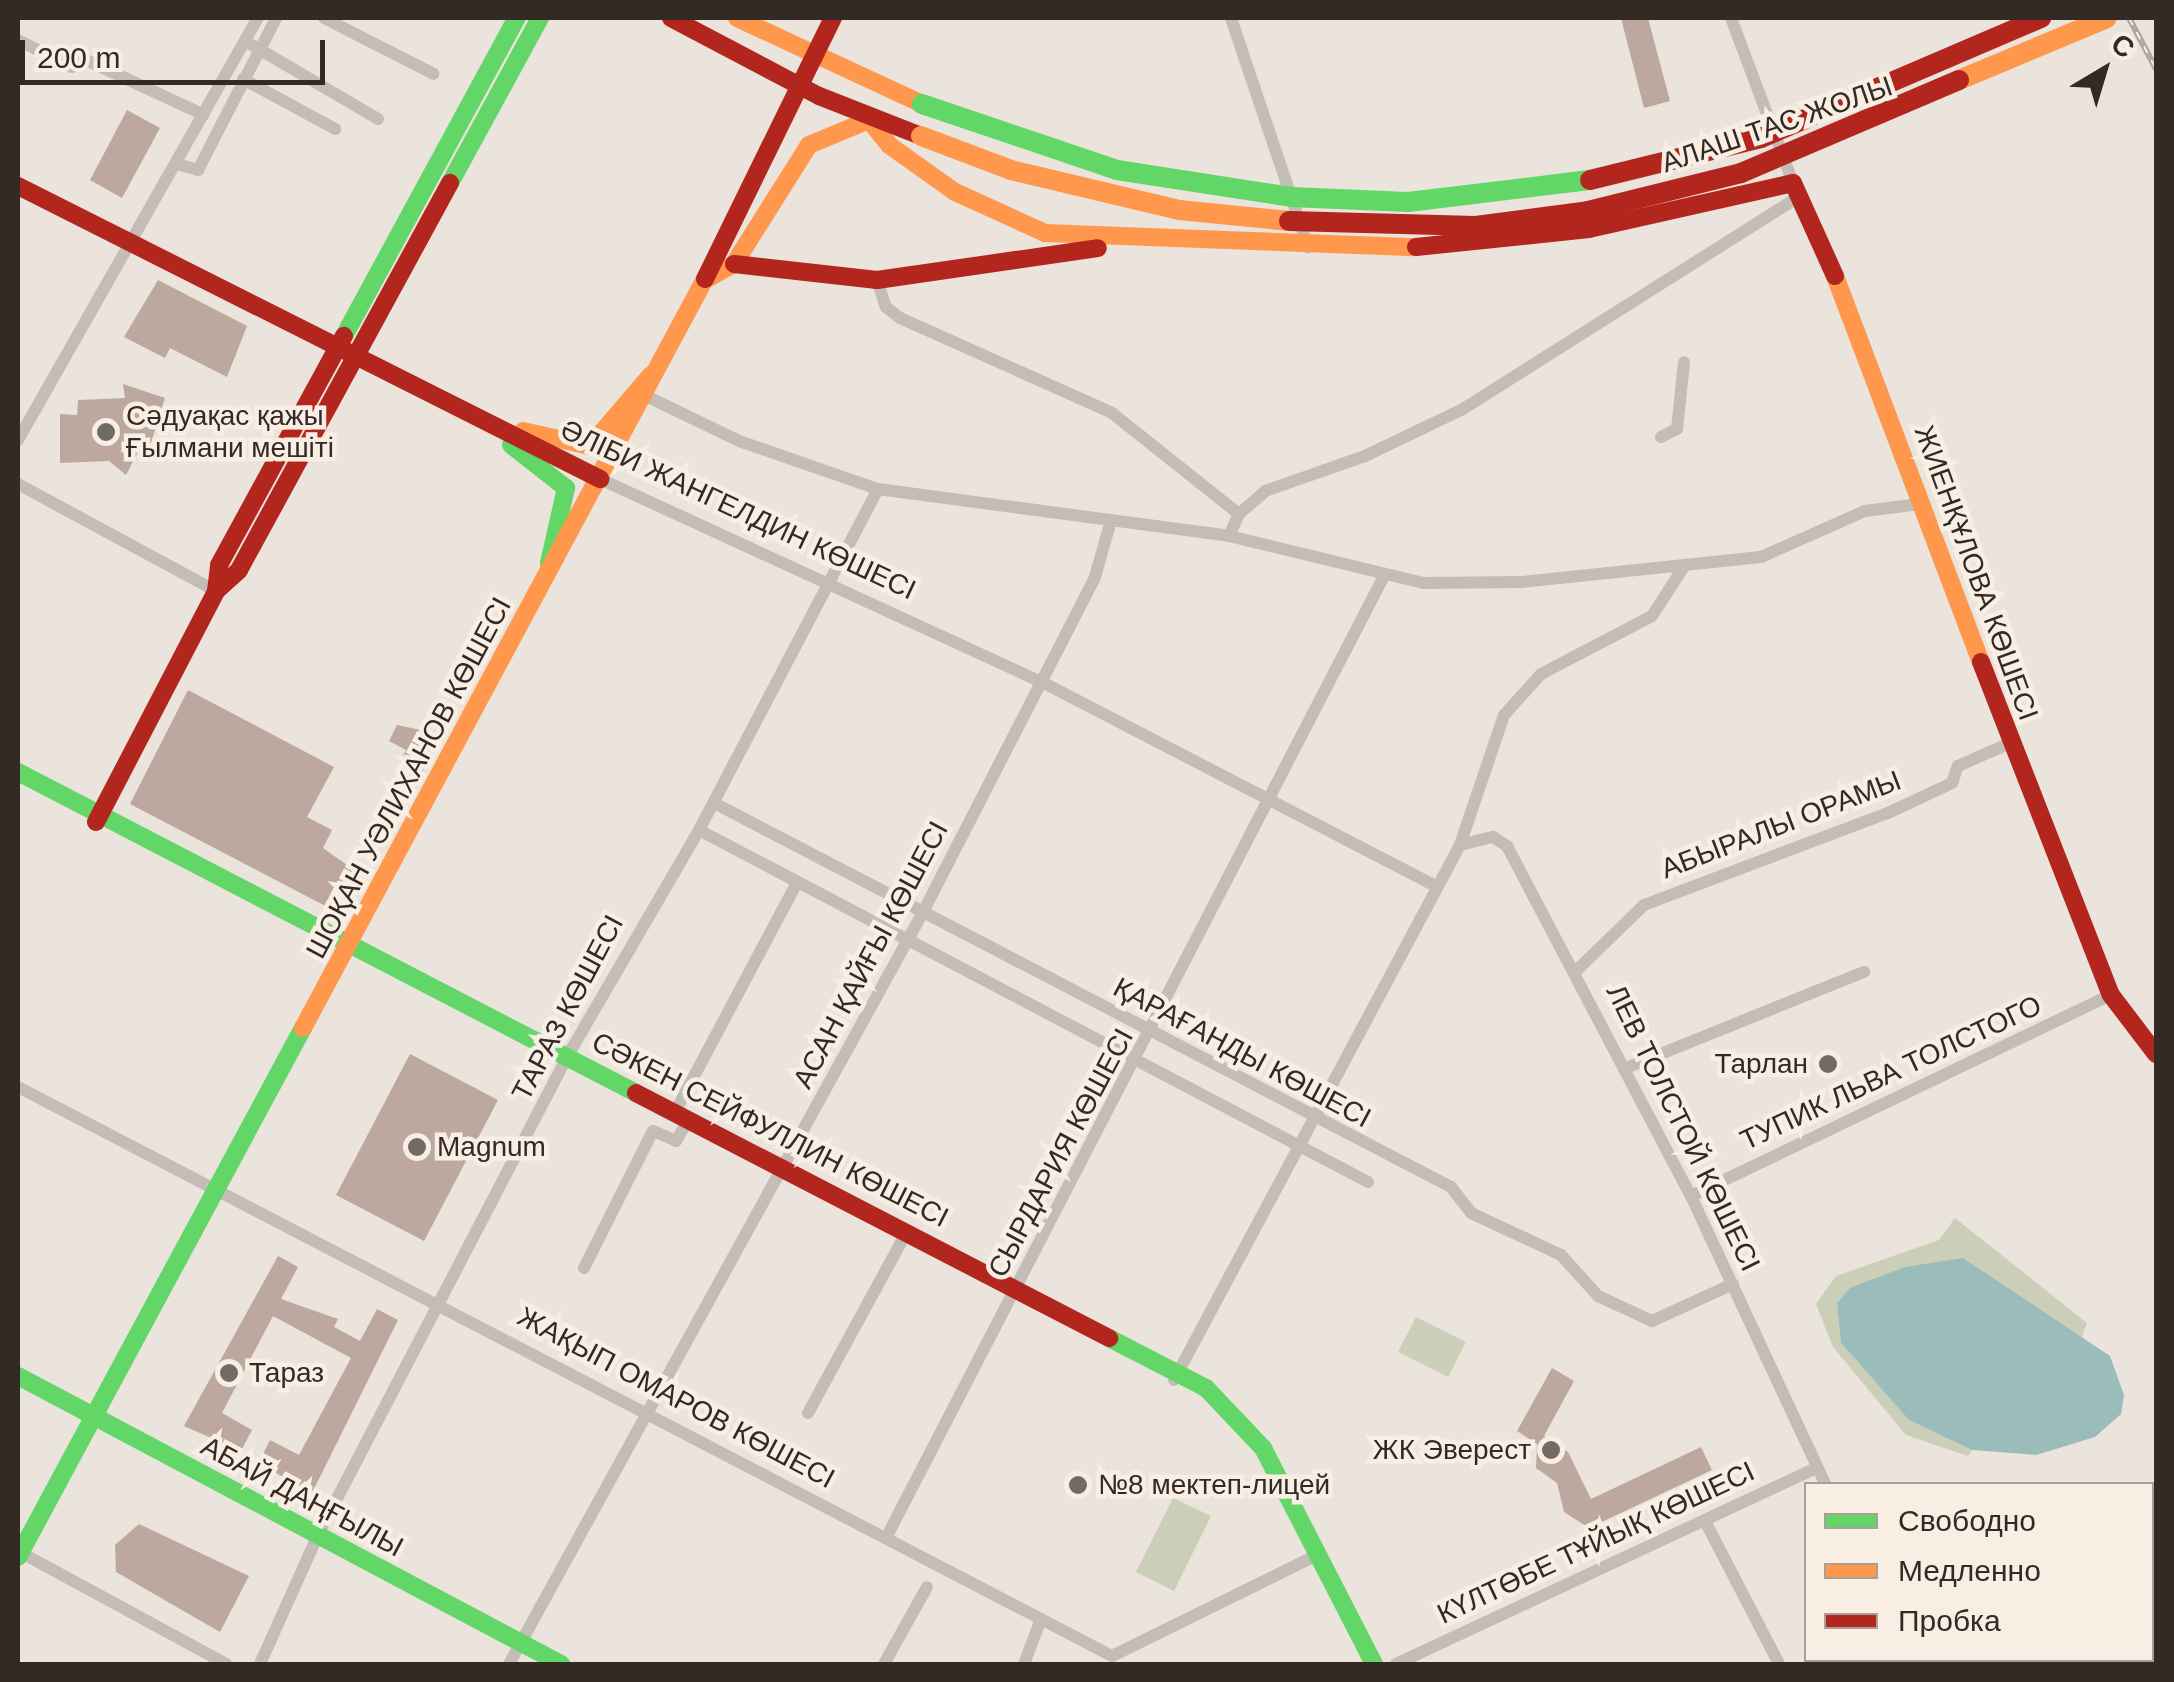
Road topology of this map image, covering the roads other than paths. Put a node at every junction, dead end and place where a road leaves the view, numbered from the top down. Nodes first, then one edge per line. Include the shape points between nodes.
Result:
1 (255, 18) edge
2 (276, 18) edge
3 (324, 18) edge
4 (671, 18) edge
5 (737, 18) edge
6 (833, 18) edge
7 (1231, 18) edge
8 (1731, 18) edge
9 (2041, 18) edge
10 (2107, 18) edge
11 (526, 22) edge
12 (18, 40) edge
13 (245, 41) junction
14 (259, 50) junction
15 (818, 60) junction
16 (434, 74) dead end
17 (243, 79) junction
18 (804, 88) junction
19 (204, 115) junction
20 (378, 119) dead end
21 (869, 120) junction
22 (335, 128) dead end
23 (177, 164) junction
24 (18, 186) edge
25 (1797, 190) junction
26 (1133, 242) junction
27 (134, 244) junction
28 (1308, 247) junction
29 (734, 264) junction
30 (705, 280) junction
31 (877, 280) junction
32 (350, 351) junction
33 (1684, 362) dead end
34 (658, 368) junction
35 (644, 395) junction
36 (475, 417) junction
37 (1661, 436) dead end
38 (18, 440) edge
39 (600, 479) junction
40 (18, 484) edge
41 (878, 488) junction
42 (1920, 504) junction
43 (1239, 514) junction
44 (1111, 521) junction
45 (1229, 536) junction
46 (1685, 565) junction
47 (1384, 574) junction
48 (545, 581) junction
49 (829, 582) junction
50 (216, 591) junction
51 (1042, 682) junction
52 (2010, 743) junction
53 (18, 772) edge
54 (18, 783) edge
55 (1270, 800) junction
56 (714, 803) junction
57 (98, 819) junction
58 (699, 830) junction
59 (1460, 845) junction
60 (798, 883) junction
61 (1435, 886) junction
62 (922, 914) junction
63 (907, 942) junction
64 (352, 948) junction
65 (1577, 970) junction
66 (1864, 972) dead end
67 (2112, 996) junction
68 (1152, 1033) junction
69 (2156, 1054) edge
70 (564, 1062) junction
71 (1136, 1064) junction
72 (1626, 1068) junction
73 (18, 1086) edge
74 (679, 1120) junction
75 (1310, 1120) junction
76 (1295, 1148) junction
77 (784, 1173) junction
78 (1368, 1182) dead end
79 (217, 1192) junction
80 (1691, 1196) junction
81 (903, 1238) junction
82 (584, 1268) dead end
83 (1733, 1284) junction
84 (1016, 1292) junction
85 (444, 1304) junction
86 (18, 1376) edge
87 (1176, 1376) junction
88 (647, 1410) junction
89 (808, 1414) dead end
90 (93, 1418) junction
91 (1817, 1468) junction
92 (1824, 1482) edge
93 (1706, 1521) junction
94 (318, 1535) junction
95 (886, 1538) junction
96 (22, 1554) edge
97 (1311, 1558) junction
98 (927, 1587) dead end
99 (1041, 1618) junction
100 (520, 1643) junction
101 (226, 1664) edge
102 (260, 1664) edge
103 (509, 1664) edge
104 (561, 1664) edge
105 (884, 1664) edge
106 (1024, 1664) edge
107 (1362, 1664) edge
108 (1374, 1664) edge
109 (1396, 1664) edge
110 (1779, 1664) edge

1 - 13 street
2 - 14 street
3 - 16 street
4 - 18 street
5 - 15 street, АЛАШ ТАС ЖОЛЫ
6 - 15 street, ШОҚАН УӘЛИХАНОВ КӨШЕСІ
7 - 28 street
8 - 25 street, ЖИЕНҚҰЛОВА КӨШЕСІ
9 - 15 street, АЛАШ ТАС ЖОЛЫ, bridge via 1761,138 1652,170 1408,202 1291,198 1151,177 1044,150
10 - 21 street, АЛАШ ТАС ЖОЛЫ, bridge via 1741,173 1588,211 1476,226 1367,229 1193,212 1010,170
11 - 32 street
12 - 19 street via 72,67 84,59
13 - 14 street
13 - 19 street
14 - 17 street
14 - 20 street
15 - 18 street, ШОҚАН УӘЛИХАНОВ КӨШЕСІ
17 - 22 street
17 - 23 street via 198,170
18 - 21 street
18 - 30 street, ШОҚАН УӘЛИХАНОВ КӨШЕСІ
19 - 23 street
21 - 26 street via 889,145 984,206 1045,233
21 - 29 street via 809,144
23 - 27 street
24 - 27 street, ӘЛІБИ ЖАНГЕЛДИН КӨШЕСІ
25 - 28 street via 1590,230 1390,249
25 - 42 street, ЖИЕНҚҰЛОВА КӨШЕСІ
25 - 43 street via 1463,409 1365,456 1296,476
26 - 28 street
26 - 31 street
27 - 32 street, ӘЛІБИ ЖАНГЕЛДИН КӨШЕСІ
27 - 38 street
29 - 30 street
29 - 31 street
30 - 34 street, ШОҚАН УӘЛИХАНОВ КӨШЕСІ
31 - 43 street via 886,307 900,318 1112,412
32 - 36 street, ӘЛІБИ ЖАНГЕЛДИН КӨШЕСІ
32 - 50 street via 220,565
33 - 37 street via 1677,428
34 - 35 street, ШОҚАН УӘЛИХАНОВ КӨШЕСІ
34 - 36 street via 590,446
35 - 39 street, ШОҚАН УӘЛИХАНОВ КӨШЕСІ
35 - 41 street via 739,440
36 - 39 street, ӘЛІБИ ЖАНГЕЛДИН КӨШЕСІ
36 - 48 street via 566,488
39 - 48 street, ШОҚАН УӘЛИХАНОВ КӨШЕСІ
39 - 49 street, ӘЛІБИ ЖАНГЕЛДИН КӨШЕСІ
40 - 50 street
41 - 44 street
41 - 49 street, ТАРАЗ КӨШЕСІ
42 - 46 street via 1866,511 1761,557
42 - 52 street, ЖИЕНҚҰЛОВА КӨШЕСІ
43 - 45 street
44 - 45 street
44 - 51 street, АСАН ҚАЙҒЫ КӨШЕСІ via 1095,577
45 - 47 street
46 - 47 street via 1522,582 1423,583
46 - 59 street via 1652,616 1556,664 1519,694 1498,730
47 - 55 street, СЫРДАРИЯ КӨШЕСІ
48 - 64 street, ШОҚАН УӘЛИХАНОВ КӨШЕСІ
49 - 51 street, ӘЛІБИ ЖАНГЕЛДИН КӨШЕСІ
49 - 56 street, ТАРАЗ КӨШЕСІ
50 - 57 street
51 - 55 street, ӘЛІБИ ЖАНГЕЛДИН КӨШЕСІ
51 - 62 street, АСАН ҚАЙҒЫ КӨШЕСІ
52 - 65 street, АБЫРАЛЫ ОРАМЫ via 1958,766 1952,783 1888,813 1644,904
52 - 67 street, ЖИЕНҚҰЛОВА КӨШЕСІ
53 - 57 street, СӘКЕН СЕЙФУЛЛИН КӨШЕСІ
54 - 57 street, СӘКЕН СЕЙФУЛЛИН КӨШЕСІ
55 - 61 street, ӘЛІБИ ЖАНГЕЛДИН КӨШЕСІ
55 - 68 street, СЫРДАРИЯ КӨШЕСІ
56 - 58 street, ТАРАЗ КӨШЕСІ
56 - 62 street, ҚАРАҒАНДЫ КӨШЕСІ
57 - 64 street, СӘКЕН СЕЙФУЛЛИН КӨШЕСІ
58 - 60 street, ҚАРАҒАНДЫ КӨШЕСІ
58 - 70 street, ТАРАЗ КӨШЕСІ
59 - 61 street
59 - 65 street, ЛЕВ ТОЛСТОЙ КӨШЕСІ via 1493,837 1507,846
60 - 63 street, ҚАРАҒАНДЫ КӨШЕСІ
60 - 74 street
61 - 75 street
62 - 63 street, АСАН ҚАЙҒЫ КӨШЕСІ
62 - 68 street, ҚАРАҒАНДЫ КӨШЕСІ
63 - 71 street, ҚАРАҒАНДЫ КӨШЕСІ
63 - 77 street, АСАН ҚАЙҒЫ КӨШЕСІ
64 - 70 street, СӘКЕН СЕЙФУЛЛИН КӨШЕСІ
64 - 79 street, ШОҚАН УӘЛИХАНОВ КӨШЕСІ
65 - 72 street, ЛЕВ ТОЛСТОЙ КӨШЕСІ
66 - 72 street
67 - 69 street, ЖИЕНҚҰЛОВА КӨШЕСІ
67 - 80 street, ТУПИК ЛЬВА ТОЛСТОГО
68 - 71 street, СЫРДАРИЯ КӨШЕСІ
68 - 75 street, ҚАРАҒАНДЫ КӨШЕСІ
70 - 74 street, СӘКЕН СЕЙФУЛЛИН КӨШЕСІ
70 - 85 street, ТАРАЗ КӨШЕСІ
71 - 76 street, ҚАРАҒАНДЫ КӨШЕСІ
71 - 84 street, СЫРДАРИЯ КӨШЕСІ
72 - 80 street, ЛЕВ ТОЛСТОЙ КӨШЕСІ
73 - 79 street, ЖАҚЫП ОМАРОВ КӨШЕСІ
74 - 77 street, СӘКЕН СЕЙФУЛЛИН КӨШЕСІ
74 - 82 street via 676,1142 653,1131
75 - 76 street
75 - 83 street, ҚАРАҒАНДЫ КӨШЕСІ via 1451,1186 1471,1213 1561,1255 1598,1296 1652,1321
76 - 78 street, ҚАРАҒАНДЫ КӨШЕСІ
76 - 87 street
77 - 81 street, СӘКЕН СЕЙФУЛЛИН КӨШЕСІ
77 - 84 street, СӘКЕН СЕЙФУЛЛИН КӨШЕСІ
77 - 88 street, АСАН ҚАЙҒЫ КӨШЕСІ
79 - 85 street, ЖАҚЫП ОМАРОВ КӨШЕСІ
79 - 90 street, ШОҚАН УӘЛИХАНОВ КӨШЕСІ
80 - 83 street, ЛЕВ ТОЛСТОЙ КӨШЕСІ
81 - 84 street, СӘКЕН СЕЙФУЛЛИН КӨШЕСІ
81 - 89 street, СӘКЕН СЕЙФУЛЛИН КӨШЕСІ
83 - 91 street, ЛЕВ ТОЛСТОЙ КӨШЕСІ
84 - 87 street, СӘКЕН СЕЙФУЛЛИН КӨШЕСІ
84 - 95 street, СЫРДАРИЯ КӨШЕСІ
85 - 88 street, ЖАҚЫП ОМАРОВ КӨШЕСІ
85 - 94 street, ТАРАЗ КӨШЕСІ
86 - 90 street, АБАЙ ДАҢҒЫЛЫ
87 - 97 street, СӘКЕН СЕЙФУЛЛИН КӨШЕСІ via 1233,1422
87 - 108 street, СӘКЕН СЕЙФУЛЛИН КӨШЕСІ via 1228,1404 1256,1436
88 - 95 street, ЖАҚЫП ОМАРОВ КӨШЕСІ
88 - 100 street, АСАН ҚАЙҒЫ КӨШЕСІ
90 - 94 street, АБАЙ ДАҢҒЫЛЫ
90 - 96 street, ШОҚАН УӘЛИХАНОВ КӨШЕСІ
91 - 92 street, ЛЕВ ТОЛСТОЙ КӨШЕСІ
91 - 93 street, КҮЛТӨБЕ ТҰЙЫҚ КӨШЕСІ
93 - 109 street, КҮЛТӨБЕ ТҰЙЫҚ КӨШЕСІ
93 - 110 street
94 - 100 street, АБАЙ ДАҢҒЫЛЫ
94 - 102 street, ТАРАЗ КӨШЕСІ
95 - 99 street, ЖАҚЫП ОМАРОВ КӨШЕСІ
96 - 101 street
97 - 99 street, ЖАҚЫП ОМАРОВ КӨШЕСІ via 1112,1656
97 - 107 street, СӘКЕН СЕЙФУЛЛИН КӨШЕСІ
98 - 105 street
99 - 106 street
100 - 103 street, АСАН ҚАЙҒЫ КӨШЕСІ
100 - 104 street, АБАЙ ДАҢҒЫЛЫ

